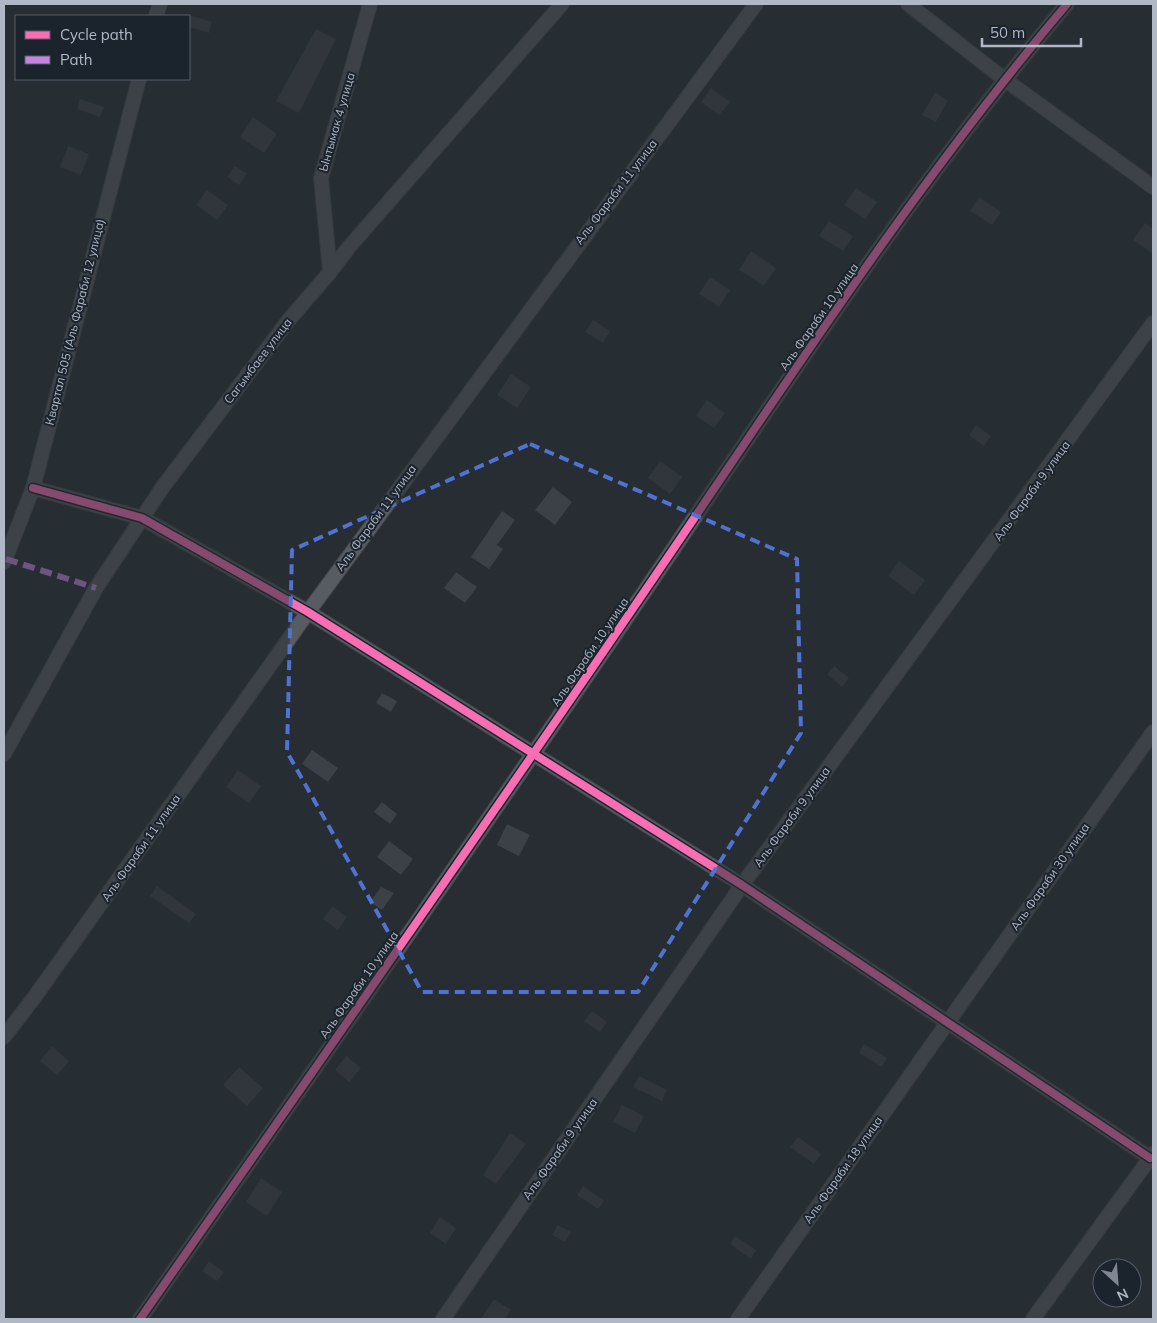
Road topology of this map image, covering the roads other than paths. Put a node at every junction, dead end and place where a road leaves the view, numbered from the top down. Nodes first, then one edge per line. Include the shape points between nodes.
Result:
1 (370, 4) edge
2 (562, 4) edge
3 (756, 4) edge
4 (908, 4) edge
5 (1067, 4) edge
6 (1004, 79) junction
7 (139, 80) edge
8 (1153, 187) edge
9 (330, 272) junction
10 (1153, 323) edge
11 (33, 488) junction
12 (142, 518) junction
13 (4, 562) edge
14 (308, 612) junction
15 (1153, 732) edge
16 (4, 754) edge
17 (533, 755) junction
18 (742, 885) junction
19 (947, 1022) junction
20 (4, 1038) edge
21 (1152, 1156) edge
22 (140, 1319) edge
23 (443, 1319) edge
24 (738, 1319) edge
25 (1033, 1319) edge

1 - 9 street, Ынтымак 4 улица via 321,178
2 - 9 street, Сагымбаев улица
3 - 14 street, Аль Фараби 11 улица
4 - 6 street
5 - 6 street, Аль Фараби 10 улица
6 - 8 street
6 - 17 street, Аль Фараби 10 улица via 920,191
7 - 11 street, Квартал 505 (Аль Фараби 12 улица)
9 - 12 street, Сагымбаев улица via 288,321
10 - 18 street, Аль Фараби 9 улица
11 - 12 street
11 - 13 street, Квартал 505 (Аль Фараби 12 улица)
12 - 14 street
12 - 16 street, Сагымбаев улица via 96,588
14 - 17 street
14 - 20 street, Аль Фараби 11 улица
15 - 19 street, Аль Фараби 30 улица
17 - 18 street
17 - 22 street, Аль Фараби 10 улица
18 - 19 street
18 - 23 street, Аль Фараби 9 улица
19 - 21 street
19 - 24 street, Аль Фараби 18 улица
21 - 25 street

